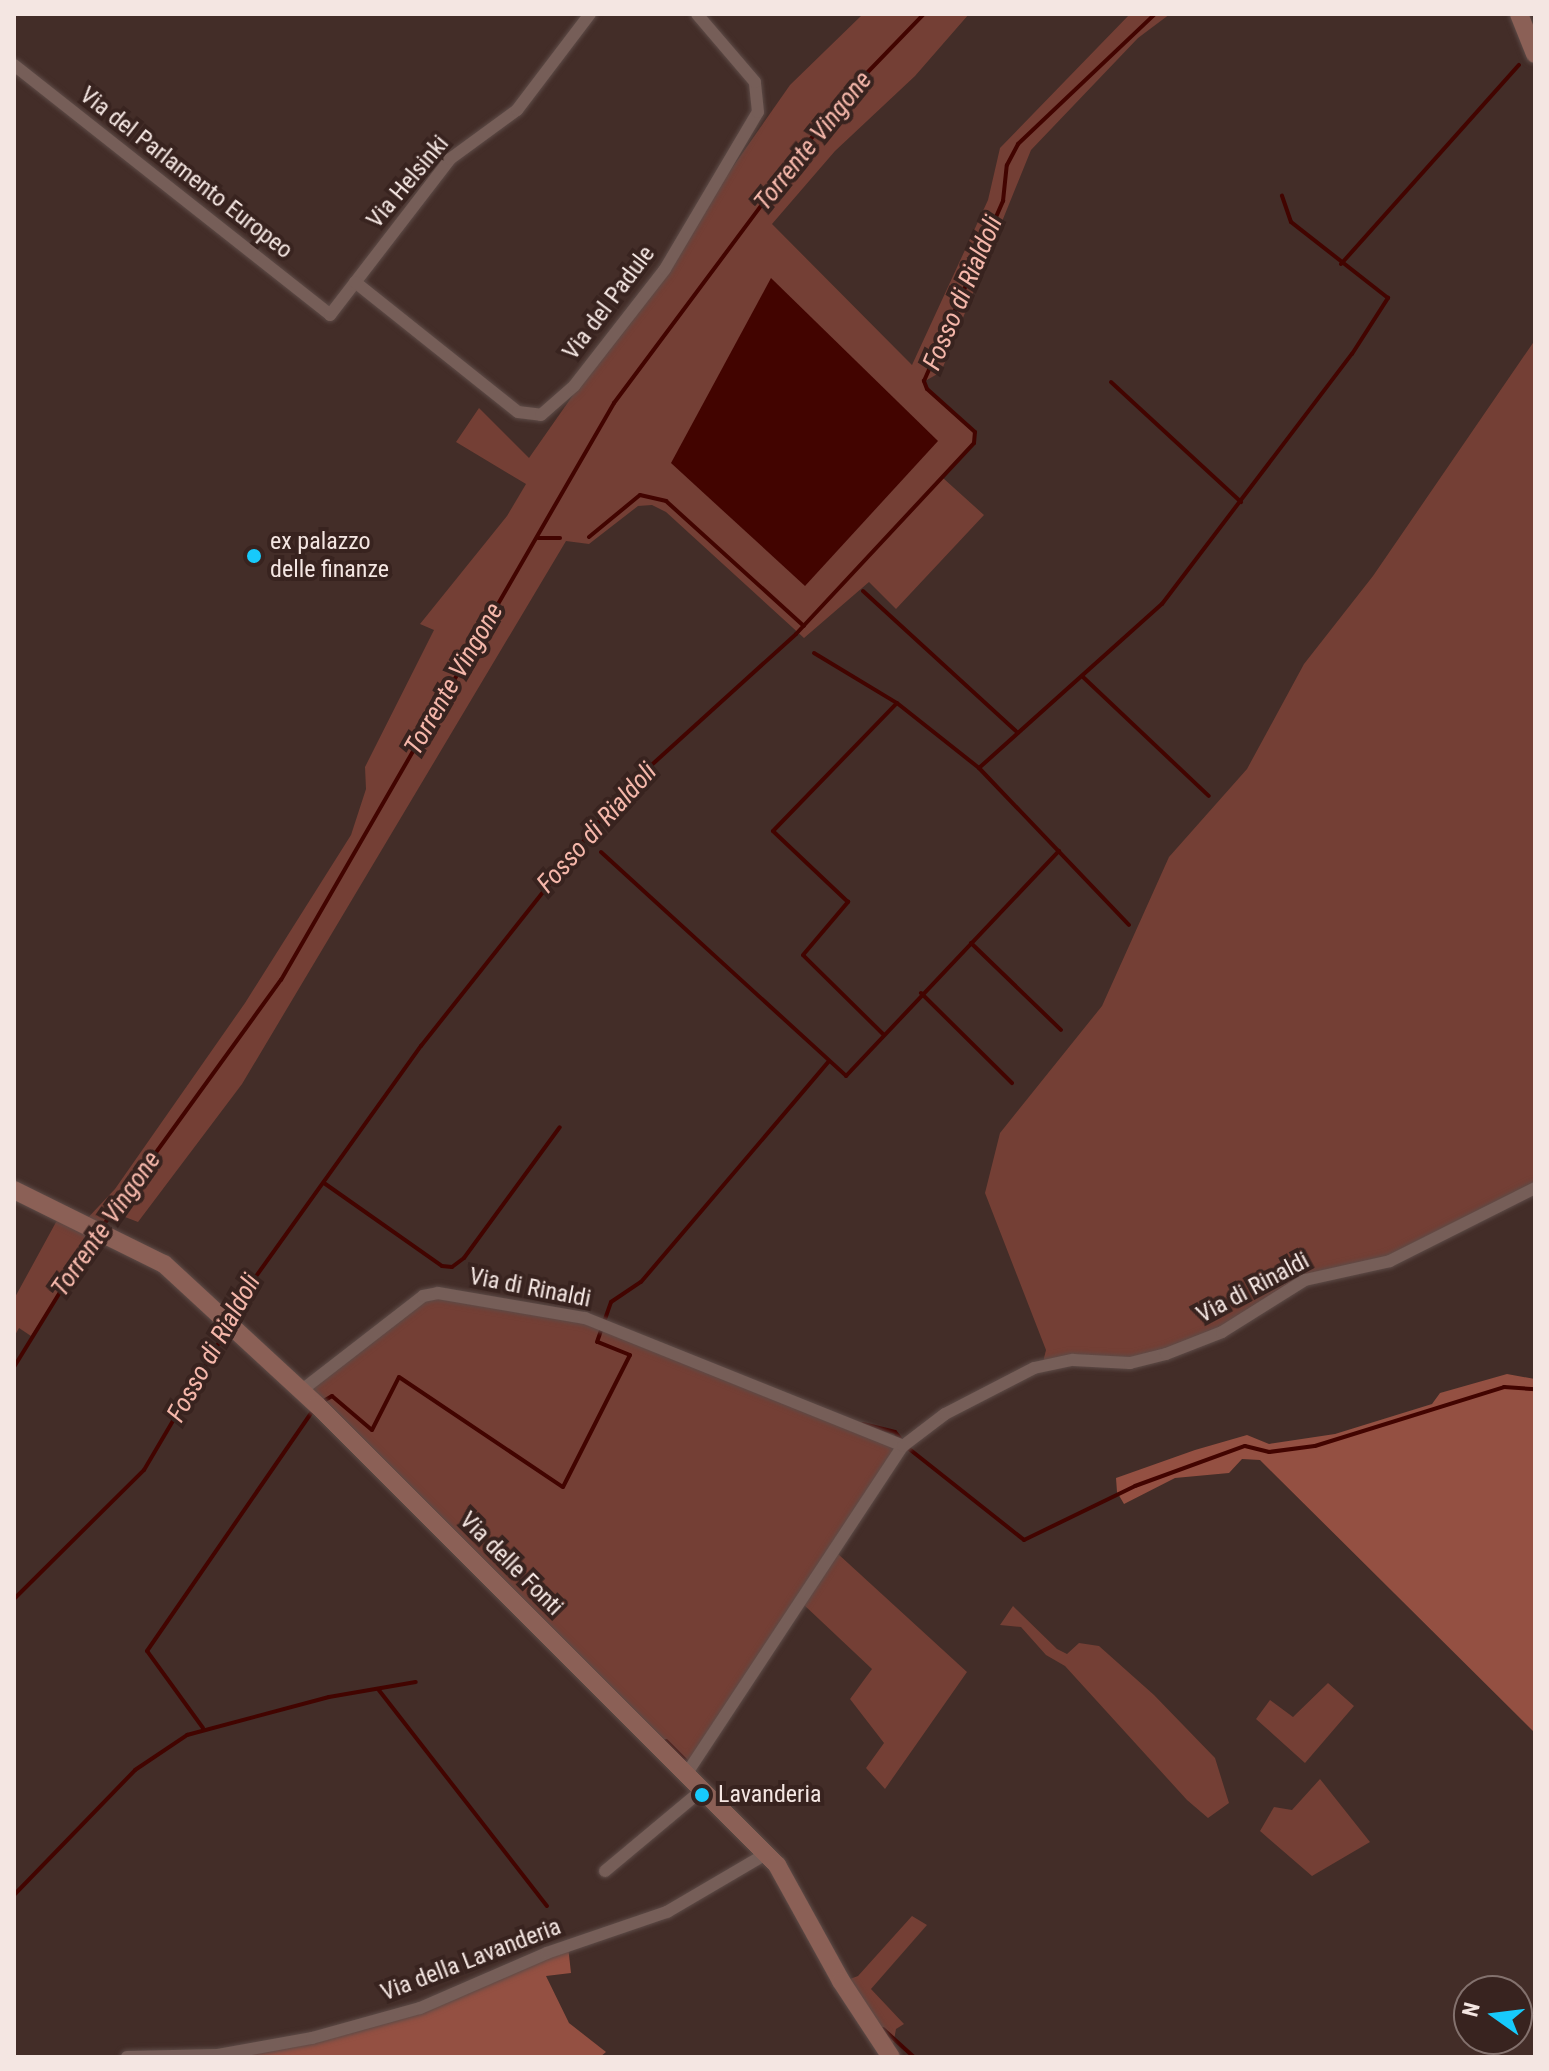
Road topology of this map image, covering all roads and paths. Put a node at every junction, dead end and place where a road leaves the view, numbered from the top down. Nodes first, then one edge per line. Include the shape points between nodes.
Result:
1 (590, 14) edge
2 (697, 14) edge
3 (1519, 14) edge
4 (1535, 54) edge
5 (14, 65) edge
6 (355, 282) junction
7 (330, 315) joint
8 (1535, 1188) edge
9 (14, 1190) edge
10 (302, 1390) junction
11 (903, 1446) junction
12 (687, 1773) junction
13 (703, 1789) junction
14 (766, 1854) junction
15 (605, 1871) dead end
16 (127, 2057) edge
17 (891, 2057) edge

1 - 6 street, Via Helsinki via 517,110 450,159
2 - 6 street, Via del Padule via 755,82 758,112 665,269 574,386 541,415 518,412
3 - 4 street
5 - 7 street, Via del Parlamento Europeo
6 - 7 street, Via Helsinki
8 - 11 street, Via di Rinaldi via 1390,1261 1305,1280 1222,1332 1166,1354 1130,1363 1073,1360 1034,1368 945,1414
9 - 10 street, Via delle Fonti via 164,1264
10 - 11 street, Via di Rinaldi via 423,1296 438,1293 585,1318
10 - 12 street, Via delle Fonti
11 - 12 street, Via di Rinaldi
12 - 13 street, Via delle Fonti
13 - 14 street, Via delle Fonti
13 - 15 street
14 - 16 street, Via della Lavanderia via 667,1912 547,1953 420,2008 312,2038 218,2055
14 - 17 street, Via delle Fonti

